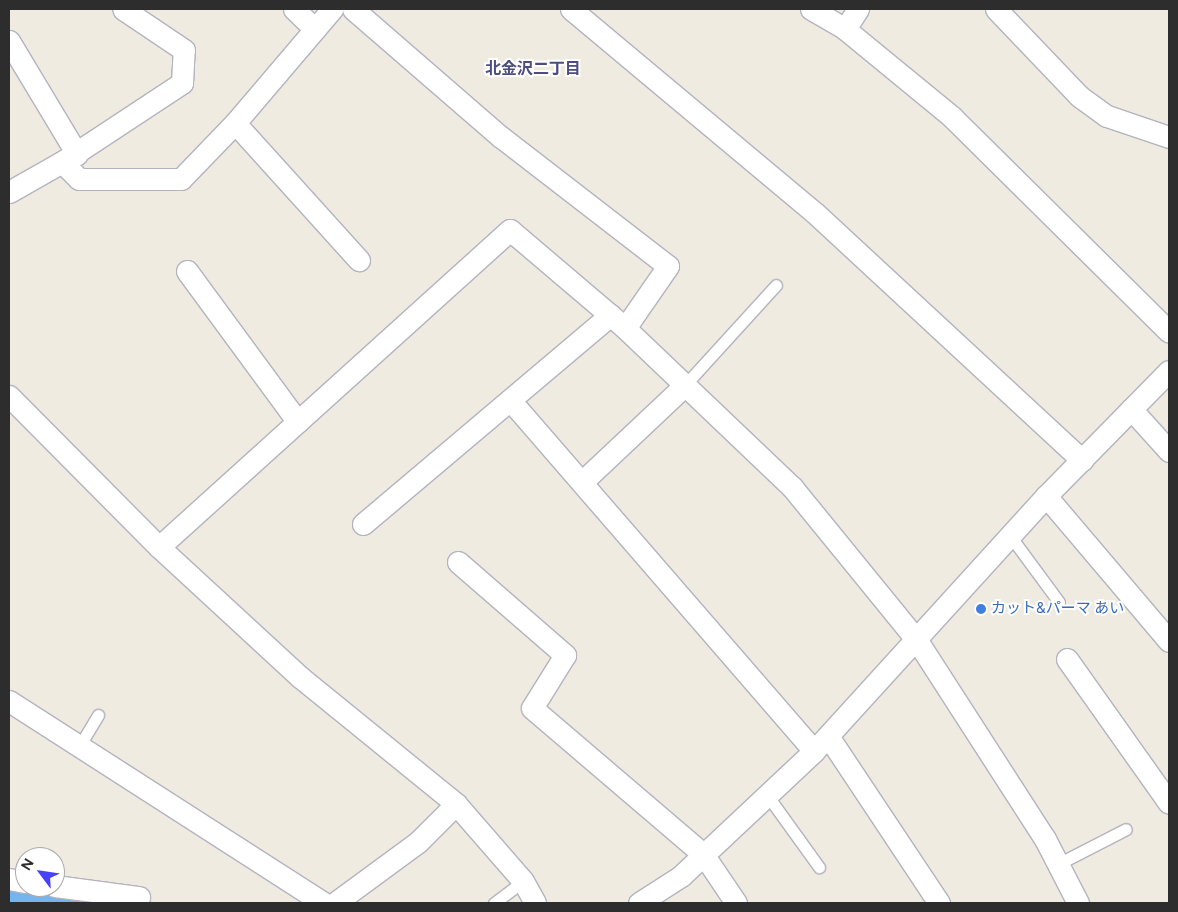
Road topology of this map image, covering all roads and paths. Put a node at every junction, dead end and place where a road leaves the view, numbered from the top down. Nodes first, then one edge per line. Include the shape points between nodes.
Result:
1 (123, 9) edge
2 (294, 9) edge
3 (332, 9) edge
4 (353, 9) edge
5 (571, 9) edge
6 (811, 9) edge
7 (858, 9) edge
8 (996, 9) edge
9 (315, 28) junction
10 (845, 29) junction
11 (9, 41) edge
12 (235, 123) junction
13 (1169, 137) edge
14 (69, 158) junction
15 (9, 192) edge
16 (359, 260) dead end
17 (187, 271) dead end
18 (776, 285) dead end
19 (618, 322) junction
20 (1169, 332) edge
21 (1169, 371) edge
22 (685, 385) junction
23 (9, 396) edge
24 (510, 400) junction
25 (1131, 409) junction
26 (298, 422) junction
27 (1169, 451) edge
28 (1082, 460) junction
29 (582, 482) junction
30 (1046, 496) junction
31 (363, 524) dead end
32 (1011, 537) junction
33 (159, 547) junction
34 (458, 562) dead end
35 (1059, 602) dead end
36 (916, 639) junction
37 (1169, 641) edge
38 (1067, 659) dead end
39 (9, 701) edge
40 (98, 714) dead end
41 (821, 743) junction
42 (80, 746) junction
43 (767, 795) junction
44 (1168, 799) edge
45 (456, 804) junction
46 (1126, 829) dead end
47 (703, 854) junction
48 (1058, 864) junction
49 (819, 867) dead end
50 (523, 881) junction
51 (65, 887) edge
52 (139, 897) dead end
53 (324, 903) edge
54 (335, 903) edge
55 (494, 903) edge
56 (535, 903) edge
57 (639, 903) edge
58 (736, 903) edge
59 (939, 903) edge
60 (1078, 903) edge

1 - 14 street via 184,50 182,83
2 - 9 street
3 - 9 street
4 - 19 street via 501,137 668,266
5 - 28 street via 815,214
6 - 10 street
7 - 10 street
8 - 13 street via 1079,96 1107,116
9 - 12 street
10 - 20 street via 952,117
11 - 14 street
12 - 14 street via 181,179 79,179
12 - 16 street
14 - 15 street
17 - 26 street
18 - 22 lane
19 - 22 street
19 - 24 street
19 - 26 street via 510,230
21 - 25 street
22 - 29 street
22 - 36 street via 792,487
23 - 33 street
24 - 29 street
24 - 31 street
25 - 27 street
25 - 28 street
26 - 33 street
28 - 30 street
29 - 41 street
30 - 32 street
30 - 37 street
32 - 35 lane
32 - 36 street
33 - 45 street via 300,677
34 - 47 street via 566,655 532,708
36 - 41 street
36 - 48 street
38 - 44 street
39 - 42 street
40 - 42 lane
41 - 43 street
41 - 59 street
42 - 53 street
43 - 47 street
43 - 49 lane
45 - 50 street
45 - 54 street via 418,842
46 - 48 lane
47 - 57 street via 681,876
47 - 58 street
48 - 60 street
50 - 55 lane
50 - 56 street
51 - 52 street

